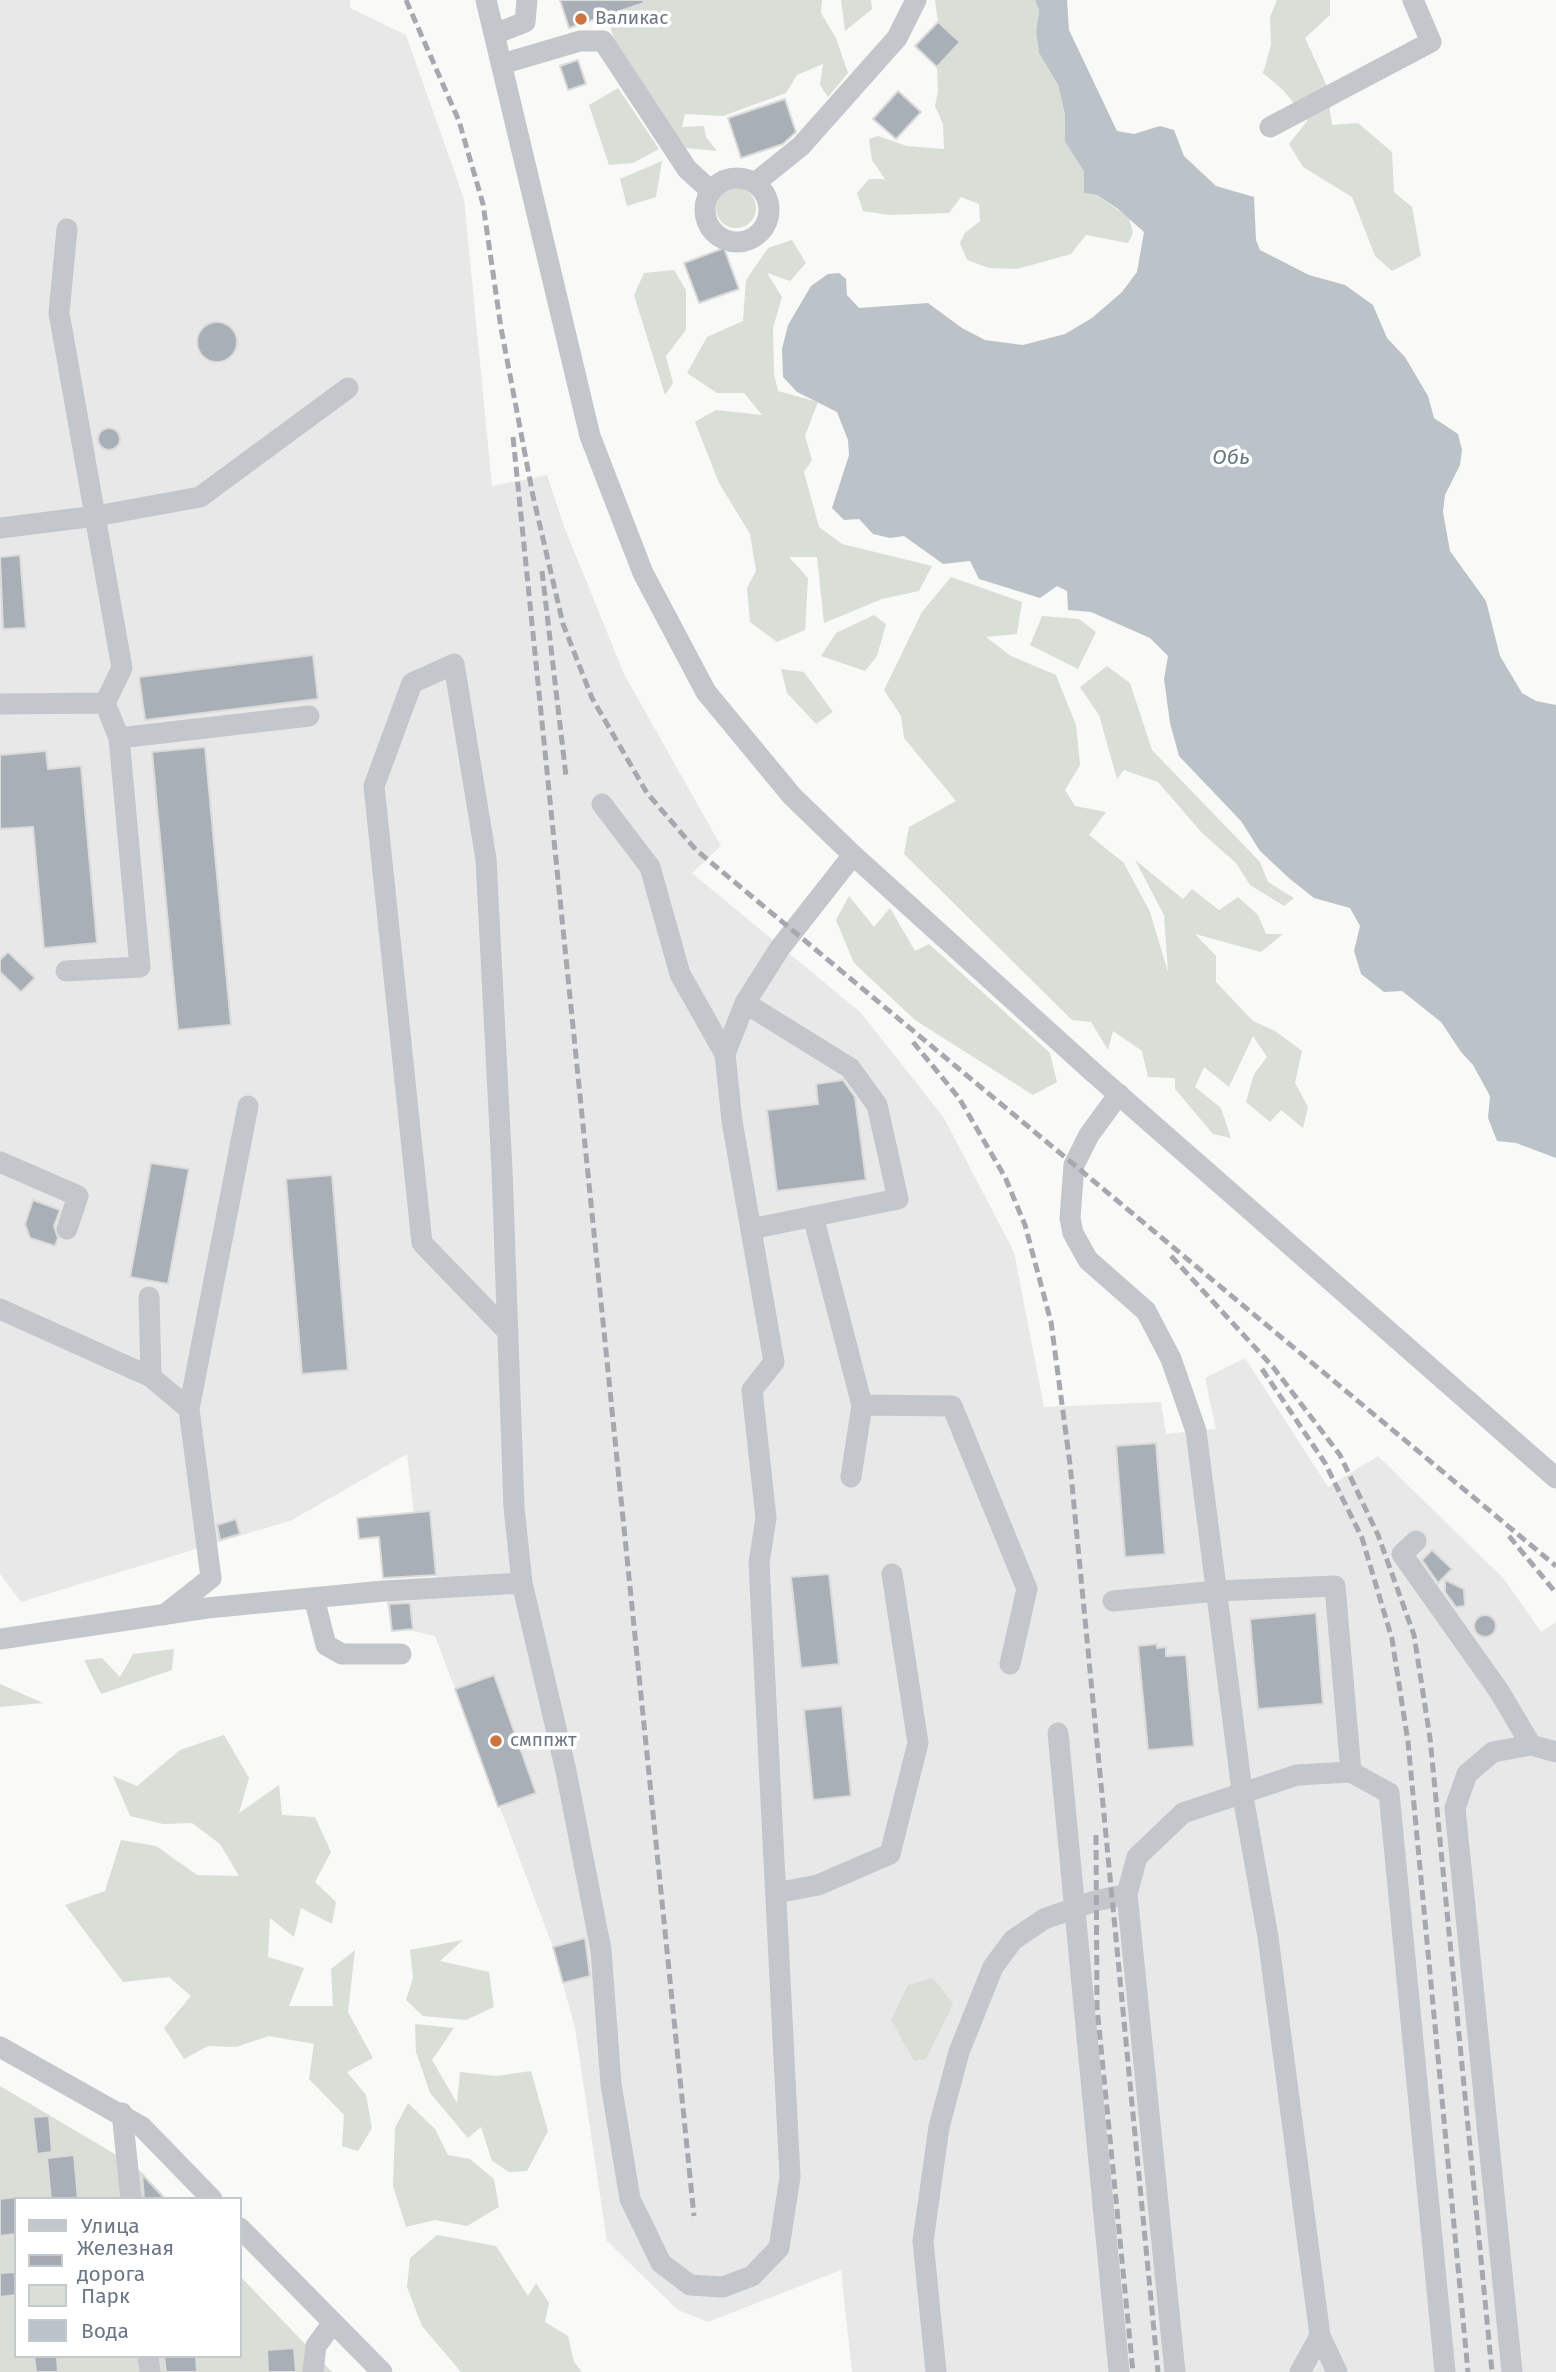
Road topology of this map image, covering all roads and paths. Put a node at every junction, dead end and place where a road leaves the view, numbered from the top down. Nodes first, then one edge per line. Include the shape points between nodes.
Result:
1 (486, 0) edge
2 (527, 0) edge
3 (916, 0) edge
4 (1413, 0) edge
5 (495, 34) junction
6 (502, 64) junction
7 (1270, 127) dead end
8 (755, 183) junction
9 (711, 191) junction
10 (67, 229) dead end
11 (348, 388) dead end
12 (96, 516) junction
13 (0, 528) edge
14 (105, 703) junction
15 (0, 704) edge
16 (309, 716) dead end
17 (119, 738) junction
18 (601, 804) dead end
19 (853, 855) junction
20 (66, 971) dead end
21 (745, 1003) junction
22 (725, 1054) junction
23 (1119, 1094) junction
24 (248, 1105) dead end
25 (0, 1162) edge
26 (813, 1216) junction
27 (67, 1229) dead end
28 (751, 1229) junction
29 (149, 1297) dead end
30 (0, 1309) edge
31 (507, 1331) junction
32 (151, 1377) junction
33 (862, 1405) junction
34 (189, 1409) junction
35 (851, 1477) dead end
36 (1556, 1478) edge
37 (1416, 1541) dead end
38 (892, 1574) dead end
39 (522, 1583) junction
40 (1217, 1591) junction
41 (314, 1598) junction
42 (1113, 1601) dead end
43 (164, 1615) junction
44 (0, 1639) edge
45 (401, 1654) dead end
46 (1010, 1664) dead end
47 (1058, 1733) dead end
48 (1531, 1745) junction
49 (1556, 1752) edge
50 (1351, 1772) junction
51 (1242, 1791) junction
52 (776, 1893) junction
53 (1127, 1894) junction
54 (1075, 1908) junction
55 (0, 2048) edge
56 (122, 2113) junction
57 (131, 2197) edge
58 (210, 2197) edge
59 (242, 2230) edge
60 (332, 2324) junction
61 (1320, 2336) junction
62 (313, 2372) edge
63 (382, 2372) edge
64 (936, 2372) edge
65 (1119, 2372) edge
66 (1175, 2372) edge
67 (1300, 2372) edge
68 (1337, 2372) edge
69 (1445, 2372) edge
70 (1512, 2372) edge

1 - 5 street
2 - 5 street via 525,22
3 - 8 street via 897,38 801,146
4 - 7 street via 1431,42
5 - 6 street
6 - 9 street via 580,41 603,41 687,169
6 - 19 street via 587,423 643,573 685,658 727,722 792,796
8 - 9 street via 731,178
8 - 9 street via 766,196 767,221 758,234 743,242 726,240 708,223 705,207
10 - 12 street via 59,313
11 - 12 street via 200,497
12 - 13 street
12 - 14 street via 122,668
14 - 15 street
14 - 17 street
16 - 17 street
17 - 20 street via 140,967
18 - 22 street via 650,867 680,974
19 - 21 street via 780,948
19 - 23 street
21 - 22 street
21 - 26 street via 850,1068 877,1105 898,1199
22 - 28 street
23 - 36 street
23 - 40 street via 1074,1165 1070,1218 1088,1259 1146,1311 1171,1360 1196,1431
24 - 34 street
25 - 27 street via 78,1196
26 - 28 street
26 - 33 street
28 - 52 street via 774,1362 751,1390 766,1518 759,1563
29 - 32 street
30 - 32 street
31 - 31 street via 486,859 454,664 412,683 374,786 422,1243
31 - 39 street
32 - 34 street
33 - 35 street
33 - 46 street via 952,1406 1027,1588
34 - 43 street via 211,1578
37 - 48 street via 1402,1553 1499,1691
38 - 52 street via 918,1743 890,1854 818,1885
39 - 41 street
39 - 52 street via 601,1950 611,2084 630,2199 662,2263 690,2285 723,2287 752,2276 779,2248 790,2177
40 - 42 street
40 - 50 street via 1335,1586
40 - 51 street
41 - 43 street
41 - 45 street via 326,1645 342,1654
43 - 44 street
47 - 54 street
48 - 49 street
48 - 70 street via 1493,1752 1467,1774 1455,1808
50 - 51 street via 1297,1775
50 - 69 street via 1389,1793
51 - 53 street via 1183,1813 1137,1857
51 - 61 street via 1268,1937
53 - 54 street
53 - 66 street
54 - 64 street via 1044,1919 1013,1940 993,1967 958,2052 939,2127 923,2241
54 - 65 street
55 - 56 street
56 - 57 street
56 - 58 street via 142,2127
59 - 60 street
60 - 62 street via 316,2346
60 - 63 street
61 - 67 street
61 - 68 street

